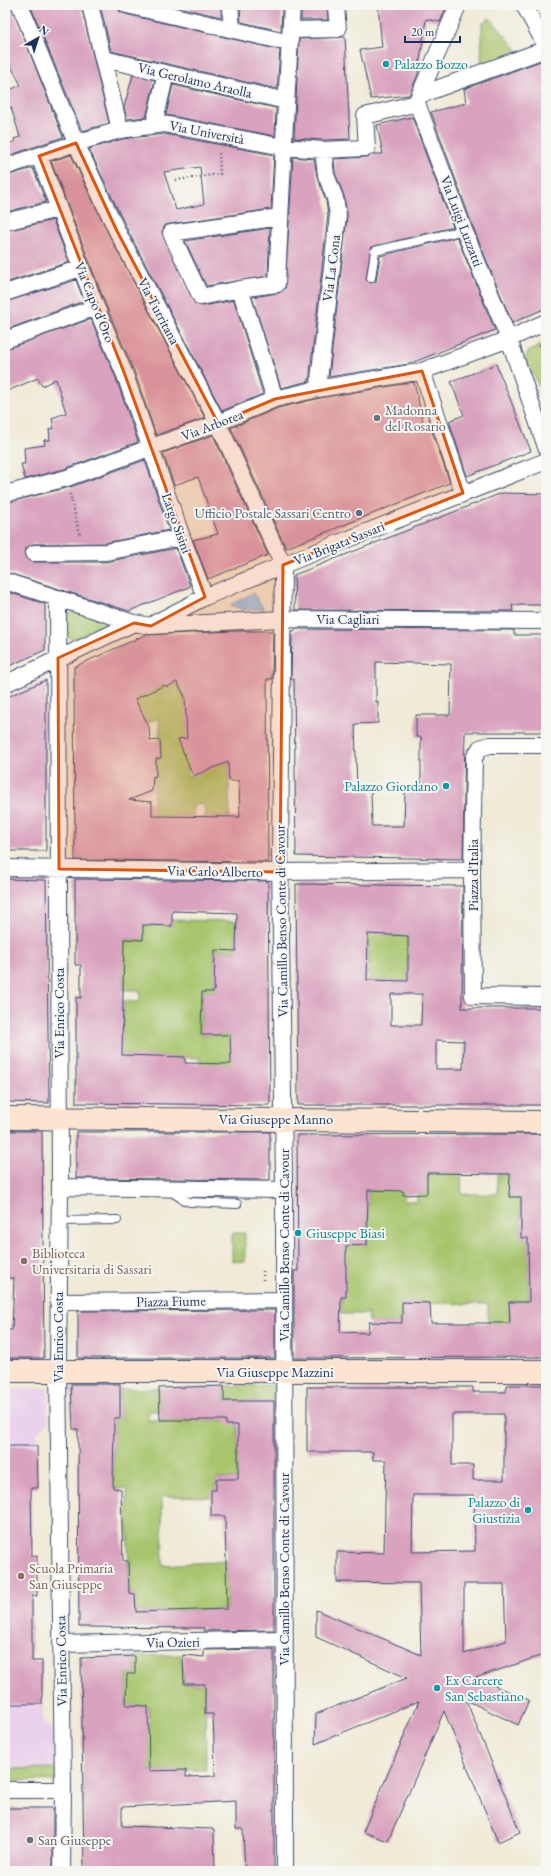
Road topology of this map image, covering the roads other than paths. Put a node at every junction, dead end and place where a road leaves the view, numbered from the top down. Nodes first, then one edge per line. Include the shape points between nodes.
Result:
1 (20, 5) edge
2 (90, 5) edge
3 (230, 5) edge
4 (292, 5) edge
5 (458, 5) edge
6 (524, 5) edge
7 (129, 6) edge
8 (336, 8) road end
9 (232, 30) junction
10 (290, 36) junction
11 (546, 48) edge
12 (104, 59) junction
13 (166, 73) junction
14 (418, 99) junction
15 (286, 101) junction
16 (154, 126) junction
17 (120, 130) junction
18 (76, 143) junction
19 (283, 147) junction
20 (323, 150) junction
21 (39, 156) junction
22 (5, 168) edge
23 (58, 209) junction
24 (280, 217) junction
25 (5, 222) edge
26 (464, 230) junction
27 (81, 268) junction
28 (371, 278) dead end
29 (240, 289) junction
30 (5, 293) edge
31 (96, 307) junction
32 (546, 322) edge
33 (509, 339) junction
34 (5, 340) edge
35 (422, 371) junction
36 (318, 389) junction
37 (275, 399) junction
38 (218, 423) junction
39 (543, 424) edge
40 (546, 447) edge
41 (150, 448) junction
42 (546, 461) edge
43 (464, 493) junction
44 (5, 494) edge
45 (182, 537) junction
46 (34, 553) dead end
47 (283, 565) junction
48 (5, 581) edge
49 (205, 597) junction
50 (58, 598) junction
51 (282, 619) junction
52 (546, 620) edge
53 (134, 622) junction
54 (150, 626) junction
55 (58, 658) junction
56 (5, 684) edge
57 (546, 745) edge
58 (5, 868) edge
59 (59, 869) junction
60 (472, 870) junction
61 (280, 872) junction
62 (546, 997) edge
63 (5, 1118) edge
64 (60, 1118) junction
65 (283, 1119) junction
66 (546, 1122) edge
67 (60, 1187) junction
68 (166, 1188) junction
69 (283, 1190) junction
70 (237, 1204) dead end
71 (117, 1220) dead end
72 (60, 1221) junction
73 (283, 1300) junction
74 (58, 1302) junction
75 (58, 1370) junction
76 (5, 1371) edge
77 (546, 1371) edge
78 (284, 1372) junction
79 (284, 1639) junction
80 (61, 1644) junction
81 (5, 1790) edge
82 (63, 1790) junction
83 (62, 1871) edge
84 (285, 1871) edge

1 - 18 street, Via Turritana
2 - 12 street
3 - 9 street
4 - 10 street
5 - 14 street
6 - 11 street
7 - 9 street
8 - 10 street via 338,29
9 - 10 street
10 - 15 street
11 - 14 street
12 - 13 street, Via Gerolamo Araolla
12 - 17 street
13 - 15 street, Via Gerolamo Araolla
13 - 16 street
14 - 20 street, Via Università via 365,116 367,148
14 - 26 street, Via Luigi Luzzatti
15 - 19 street
16 - 17 street, Via Università
16 - 19 street, Via Università via 164,124
17 - 18 street, Via Università
18 - 21 street, Via Università
18 - 38 street, Via Turritana via 117,231
19 - 20 street, Via Università
19 - 24 street
20 - 36 street, Via La Cona via 326,175 335,198 338,215
21 - 22 street, Via Università
21 - 23 street, Via Capo d'Oro
23 - 25 street
23 - 27 street, Via Capo d'Oro
24 - 29 street via 277,284
24 - 29 street via 172,233 202,297
26 - 28 lane via 375,251
26 - 33 street, Via Luigi Luzzatti
27 - 30 street
27 - 31 street, Via Capo d'Oro
29 - 37 street
31 - 34 street
31 - 41 street, Via Capo d'Oro via 125,375
32 - 33 street, Via Arborea
33 - 35 street, Via Arborea
33 - 39 street, Via Luigi Luzzatti
35 - 36 street, Via Arborea
35 - 43 street
36 - 37 street, Via Arborea
37 - 38 street, Via Arborea
38 - 41 street, Via Arborea
38 - 47 street, Via Turritana
39 - 40 street, Via Luigi Luzzatti
41 - 44 street, Via Arborea via 67,478
41 - 45 street, Largo Sisini
42 - 43 street, Via Brigata Sassari
43 - 47 street, Via Brigata Sassari
45 - 46 street via 106,552
45 - 49 street, Largo Sisini
47 - 49 street, Via Brigata Sassari
47 - 51 street, Via Turritana
48 - 50 street
49 - 54 street, Via Brigata Sassari
50 - 53 street
50 - 55 street
51 - 52 street, Via Cagliari
51 - 54 street, Via Cagliari
51 - 61 street, Via Camillo Benso Conte di Cavour
53 - 54 street
53 - 55 street
55 - 56 street
55 - 59 street, Via Enrico Costa
57 - 60 street, Piazza d'Italia via 490,745 480,748 474,758
58 - 59 street, Via Carlo Alberto
59 - 61 street, Via Carlo Alberto
59 - 64 street, Via Enrico Costa
60 - 61 street, Via Carlo Alberto
60 - 62 street, Piazza d'Italia via 473,996
61 - 65 street, Via Camillo Benso Conte di Cavour
63 - 64 street, Via Giuseppe Manno
64 - 65 street, Via Giuseppe Manno
64 - 67 street, Via Enrico Costa
65 - 66 street, Via Giuseppe Manno
65 - 69 street, Via Camillo Benso Conte di Cavour
67 - 68 street
67 - 72 street, Via Enrico Costa
68 - 69 street
68 - 70 lane via 190,1202
69 - 73 street, Via Camillo Benso Conte di Cavour
71 - 72 lane
72 - 74 street, Via Enrico Costa
73 - 74 street, Piazza Fiume
73 - 78 street, Via Camillo Benso Conte di Cavour
74 - 75 street, Via Enrico Costa
75 - 76 street, Via Giuseppe Mazzini
75 - 78 street, Via Giuseppe Mazzini
75 - 80 street, Via Enrico Costa
77 - 78 street, Via Giuseppe Mazzini
78 - 79 street, Via Camillo Benso Conte di Cavour
79 - 80 street, Via Ozieri
79 - 84 street, Via Camillo Benso Conte di Cavour
80 - 82 street, Via Enrico Costa
81 - 82 street
82 - 83 street, Via Enrico Costa

